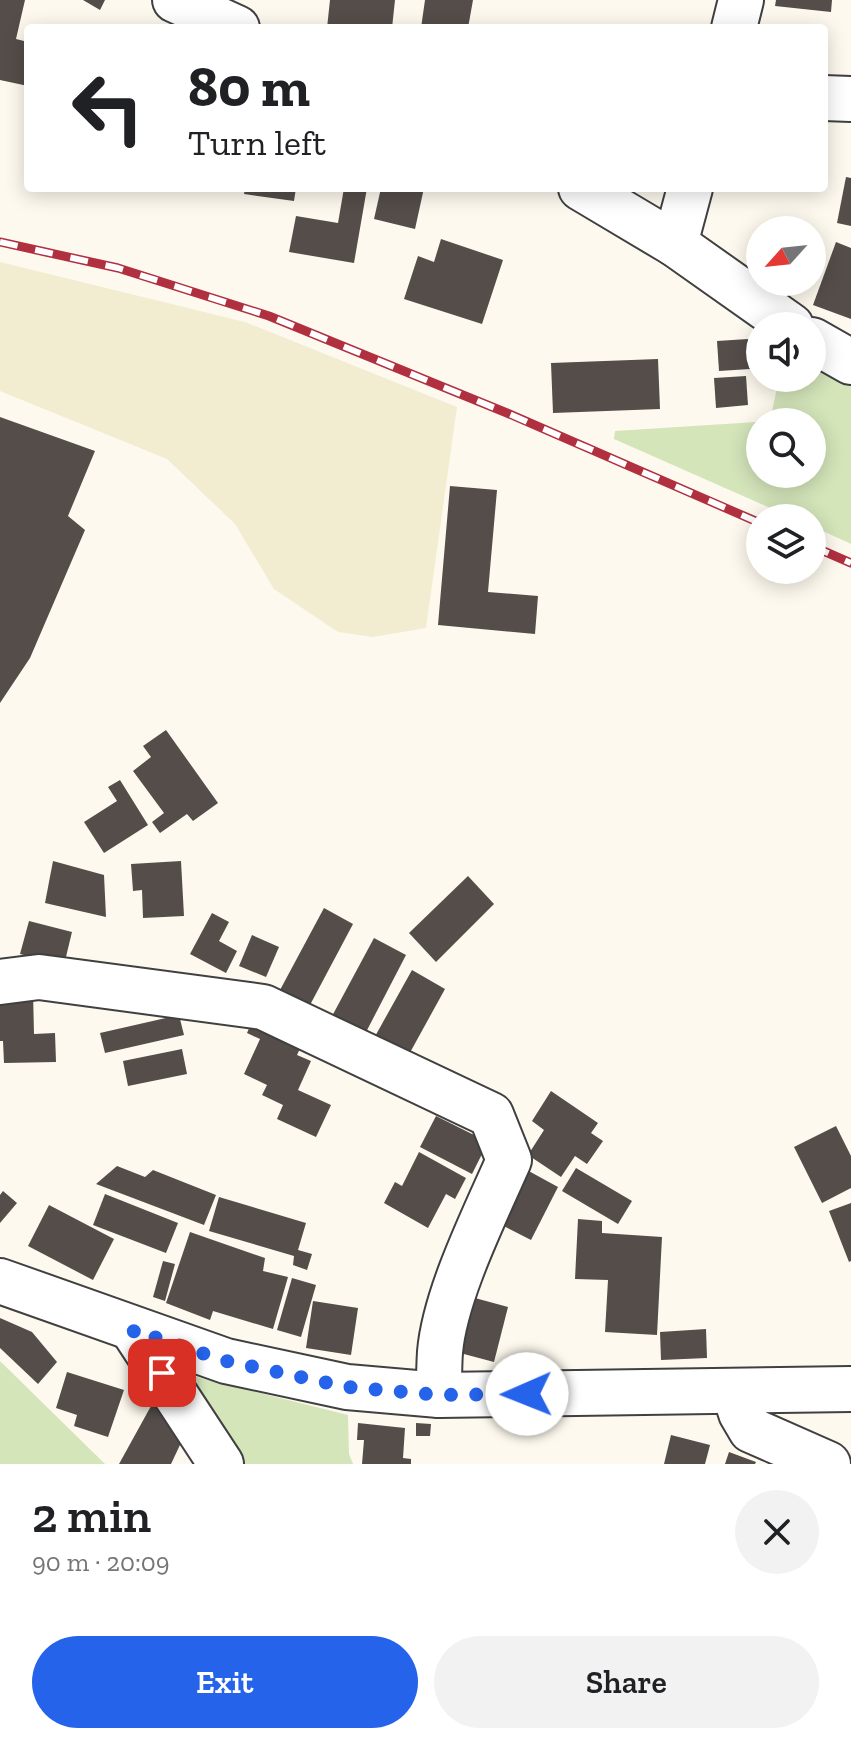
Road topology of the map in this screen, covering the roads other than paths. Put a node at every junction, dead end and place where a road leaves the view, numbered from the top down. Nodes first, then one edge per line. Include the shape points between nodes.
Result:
1 (175, 0) edge
2 (741, 0) edge
3 (228, 24) edge
4 (735, 24) edge
5 (828, 98) edge
6 (851, 99) edge
7 (588, 192) edge
8 (689, 192) edge
9 (675, 244) junction
10 (771, 312) edge
11 (826, 348) edge
12 (851, 362) edge
13 (0, 982) edge
14 (0, 1281) edge
15 (133, 1330) junction
16 (851, 1389) edge
17 (734, 1391) junction
18 (439, 1395) junction
19 (811, 1461) edge
20 (221, 1464) edge

1 - 3 street
2 - 4 street
5 - 6 street
7 - 9 street
8 - 9 street
9 - 10 street
11 - 12 street
13 - 18 street via 39,977 263,1007 491,1115 509,1160 448,1313
14 - 15 street
15 - 18 street via 226,1361 347,1387
15 - 20 street
16 - 17 street
17 - 18 street
17 - 19 street via 751,1430

